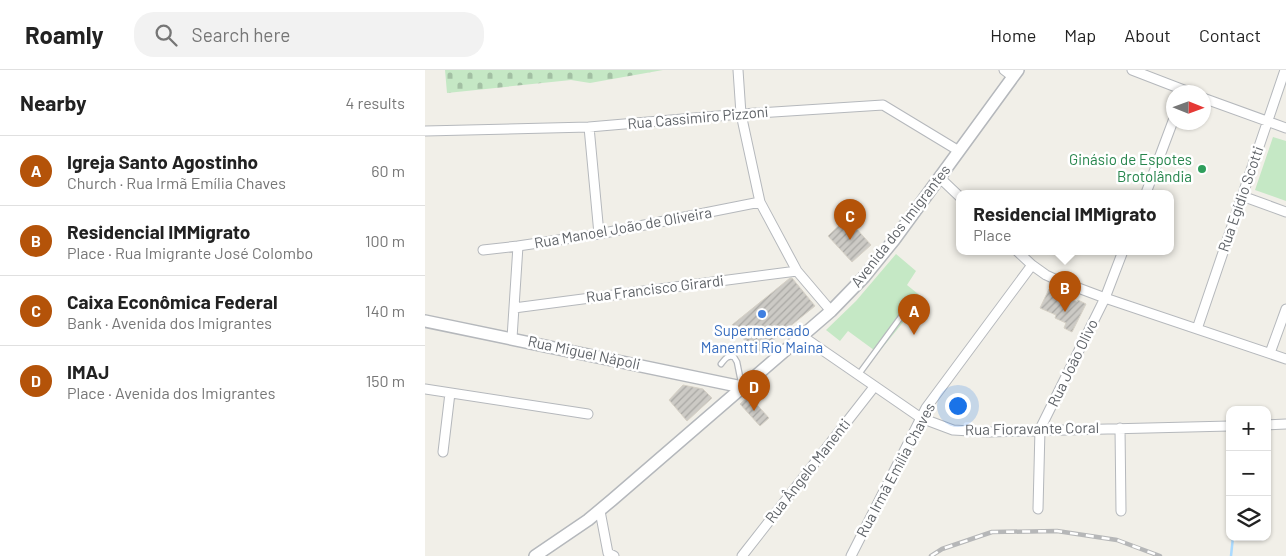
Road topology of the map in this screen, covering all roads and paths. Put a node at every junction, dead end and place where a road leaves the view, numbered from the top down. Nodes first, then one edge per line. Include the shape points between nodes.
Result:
1 (738, 70) edge
2 (1132, 70) edge
3 (1285, 70) edge
4 (1012, 72) edge
5 (1169, 85) edge
6 (1211, 101) edge
7 (741, 114) junction
8 (1268, 121) junction
9 (589, 127) junction
10 (1286, 128) edge
11 (425, 130) edge
12 (1170, 130) edge
13 (959, 151) junction
14 (939, 177) junction
15 (1146, 190) edge
16 (956, 193) edge
17 (1242, 196) junction
18 (760, 202) junction
19 (1286, 212) edge
20 (599, 234) junction
21 (518, 246) junction
22 (483, 250) dead end
23 (1021, 255) edge
24 (1121, 255) edge
25 (1032, 265) junction
26 (797, 271) junction
27 (1105, 298) junction
28 (514, 308) junction
29 (1286, 309) edge
30 (831, 311) junction
31 (903, 314) dead end
32 (425, 322) edge
33 (1197, 329) junction
34 (802, 336) junction
35 (511, 338) junction
36 (1270, 353) junction
37 (1286, 359) edge
38 (721, 364) dead end
39 (858, 375) junction
40 (742, 387) junction
41 (874, 387) junction
42 (425, 389) edge
43 (449, 393) junction
44 (587, 414) dead end
45 (921, 418) junction
46 (1286, 424) edge
47 (1271, 425) edge
48 (1226, 426) edge
49 (1120, 428) junction
50 (1040, 429) junction
51 (443, 452) dead end
52 (1038, 509) dead end
53 (600, 511) junction
54 (1121, 511) dead end
55 (535, 556) edge
56 (614, 556) edge
57 (742, 556) edge
58 (851, 556) edge

1 - 7 street
2 - 5 street
3 - 8 street, Rua Egídio Scotti
4 - 13 street, Avenida dos Imigrantes
6 - 8 street
7 - 9 street, Rua Cassimiro Pizzoni
7 - 13 street, Rua Cassimiro Pizzoni via 883,104
7 - 18 street
8 - 10 street
8 - 17 street, Rua Egídio Scotti
9 - 11 street, Rua Cassimiro Pizzoni
9 - 20 street
12 - 15 street
13 - 14 street, Avenida dos Imigrantes
14 - 16 street
14 - 30 street, Avenida dos Imigrantes via 879,260
17 - 19 street
17 - 33 street, Rua Egídio Scotti
18 - 20 street, Rua Manoel João de Oliveira
18 - 26 street
20 - 21 street, Rua Manoel João de Oliveira
21 - 22 street
21 - 28 street, Rua Manoel João de Oliveira
23 - 25 street
24 - 27 street, Rua João Olivo
25 - 27 street via 1051,277
25 - 45 street, Rua Irmã Emília Chaves
26 - 28 street, Rua Francisco Girardi
26 - 30 street
27 - 33 street
27 - 50 street, Rua João Olivo
28 - 35 street, Rua Manoel João de Oliveira
29 - 36 street
30 - 34 street, Avenida dos Imigrantes
31 - 39 lane
32 - 35 street, Rua Miguel Nápoli
33 - 36 street
34 - 39 street, Rua Fioravante Coral
34 - 40 street, Avenida dos Imigrantes
35 - 40 street, Rua Miguel Nápoli
36 - 37 street
38 - 40 lane via 726,357 734,357
39 - 41 street, Rua Fioravante Coral
40 - 53 street, Avenida dos Imigrantes
41 - 45 street, Rua Fioravante Coral
41 - 57 street, Rua Ângelo Manenti
42 - 43 street
43 - 44 street
43 - 51 street
45 - 50 street, Rua Fioravante Coral via 953,430
45 - 58 street, Rua Irmã Emília Chaves
46 - 47 street
48 - 49 street, Rua Fioravante Coral
49 - 50 street, Rua Fioravante Coral
49 - 54 street
50 - 52 street, Rua João Olivo
53 - 55 street, Avenida dos Imigrantes
53 - 56 street via 608,553

